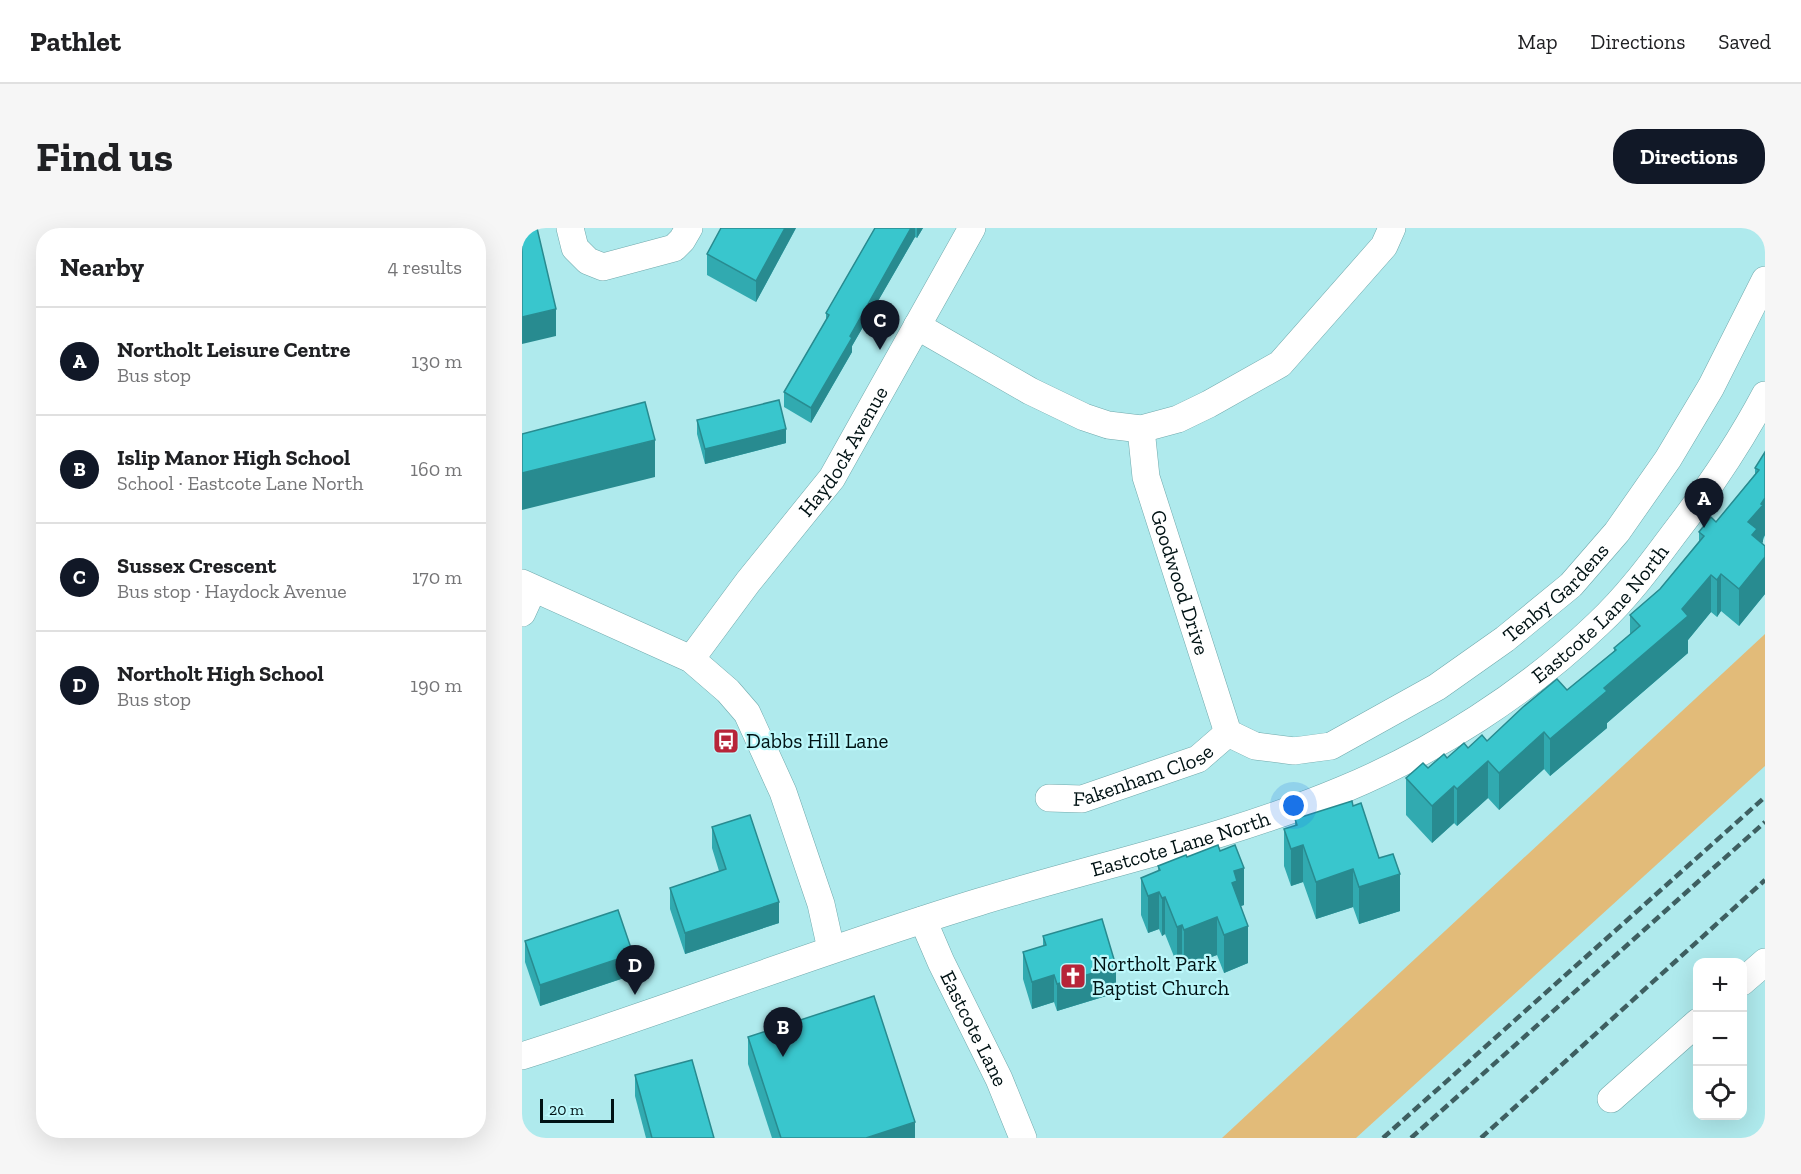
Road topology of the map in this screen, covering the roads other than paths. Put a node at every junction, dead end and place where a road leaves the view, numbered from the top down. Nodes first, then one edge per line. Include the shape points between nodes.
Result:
1 (570, 228) edge
2 (689, 228) edge
3 (972, 228) edge
4 (1392, 228) edge
5 (1765, 280) edge
6 (917, 326) junction
7 (1765, 395) edge
8 (1141, 429) junction
9 (528, 586) edge
10 (522, 613) edge
11 (691, 659) junction
12 (1228, 733) junction
13 (1049, 798) dead end
14 (923, 920) junction
15 (831, 949) junction
16 (1765, 962) edge
17 (1747, 978) edge
18 (1693, 1026) edge
19 (522, 1056) edge
20 (1611, 1099) dead end
21 (1023, 1138) edge

1 - 2 street via 575,248 588,261 603,267 674,248
3 - 6 street, Haydock Avenue
4 - 8 street via 1384,246 1280,364 1209,404
5 - 12 street, Tenby Gardens via 1711,387 1668,459 1617,532 1571,585 1437,687 1331,746 1294,751 1255,746
6 - 8 street via 1030,391 1084,417
6 - 11 street, Haydock Avenue via 832,478
7 - 14 street, Eastcote Lane North via 1694,508 1648,569 1599,623 1534,680 1438,743 1339,792 1244,826
8 - 12 street, Goodwood Drive via 1146,477
9 - 10 street
9 - 11 street
11 - 15 street via 747,713 758,734 783,792 821,903
12 - 13 street, Fakenham Close via 1198,759 1082,799
14 - 15 street, Eastcote Lane North
14 - 21 street, Eastcote Lane
15 - 19 street, Eastcote Lane North
16 - 17 street
18 - 20 street

